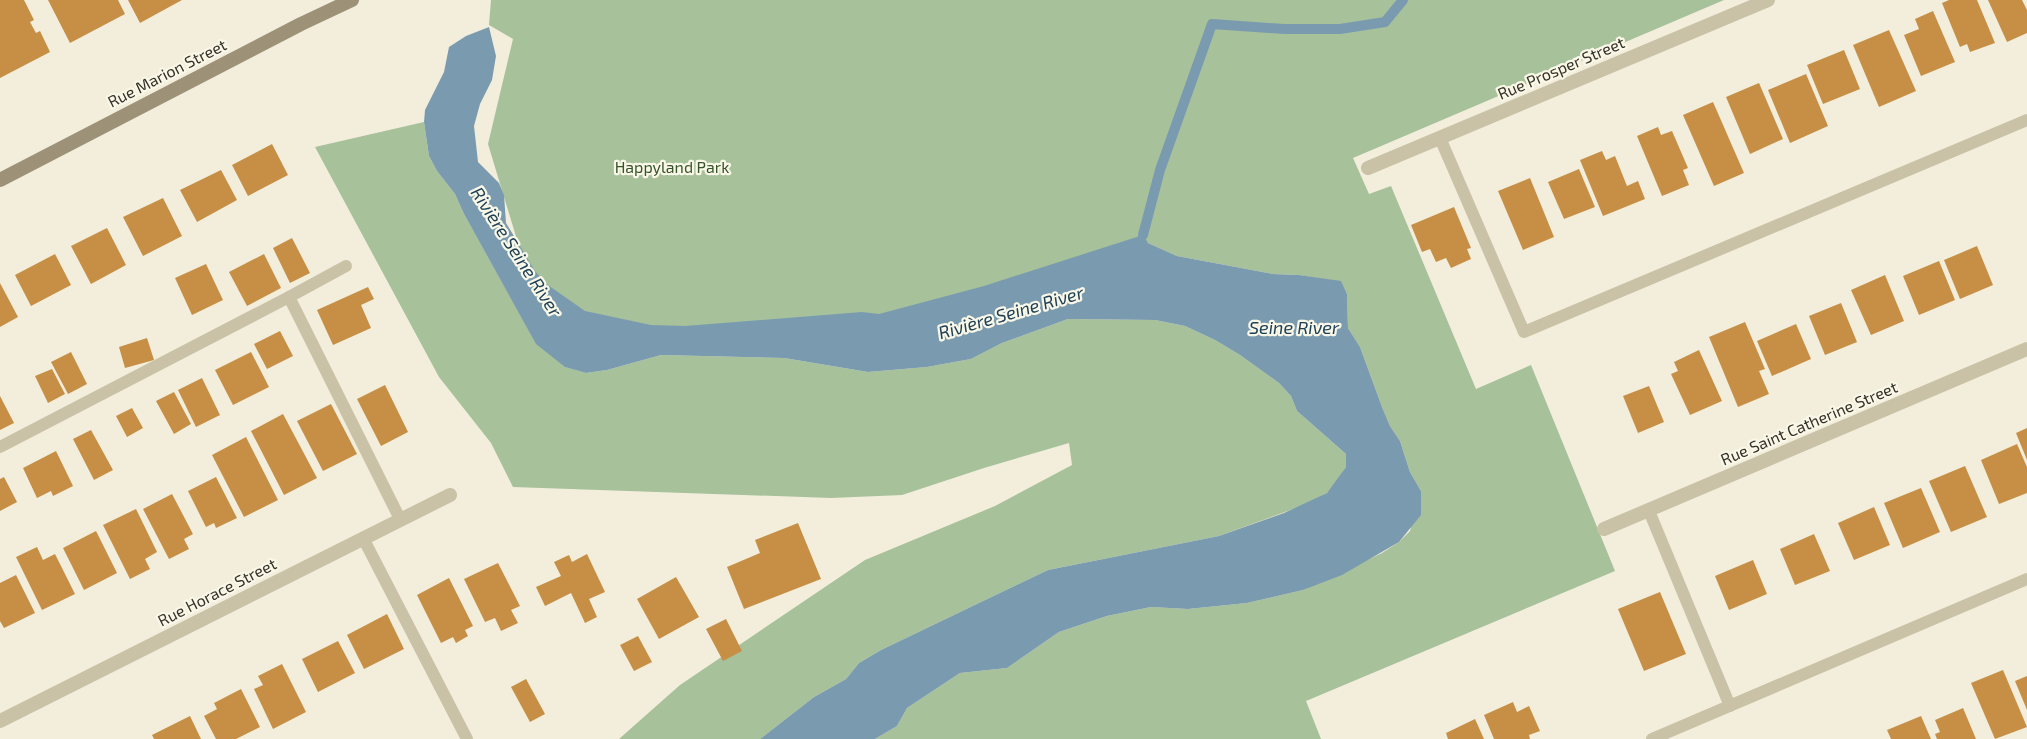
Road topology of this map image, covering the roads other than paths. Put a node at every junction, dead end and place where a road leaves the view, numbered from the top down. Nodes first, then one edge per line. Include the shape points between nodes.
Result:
1 (352, 0) edge
2 (1768, 0) edge
3 (2027, 120) edge
4 (1440, 138) junction
5 (1368, 168) dead end
6 (0, 180) edge
7 (346, 266) dead end
8 (290, 297) junction
9 (2027, 349) edge
10 (0, 447) edge
11 (450, 495) dead end
12 (1649, 511) junction
13 (400, 519) junction
14 (1604, 530) dead end
15 (363, 538) junction
16 (2027, 579) edge
17 (1730, 706) junction
18 (0, 721) edge
19 (467, 739) edge
20 (1652, 739) edge

1 - 6 main road, Rue Marion Street
2 - 4 street, Rue Prosper Street
3 - 4 lane via 1524,332
4 - 5 street, Rue Prosper Street
7 - 8 lane
8 - 10 lane
8 - 13 lane
9 - 12 street, Rue Saint Catherine Street
11 - 13 street, Rue Horace Street
12 - 14 street, Rue Saint Catherine Street
12 - 17 lane
13 - 15 street, Rue Horace Street
15 - 18 street, Rue Horace Street
15 - 19 lane
16 - 17 lane
17 - 20 lane

